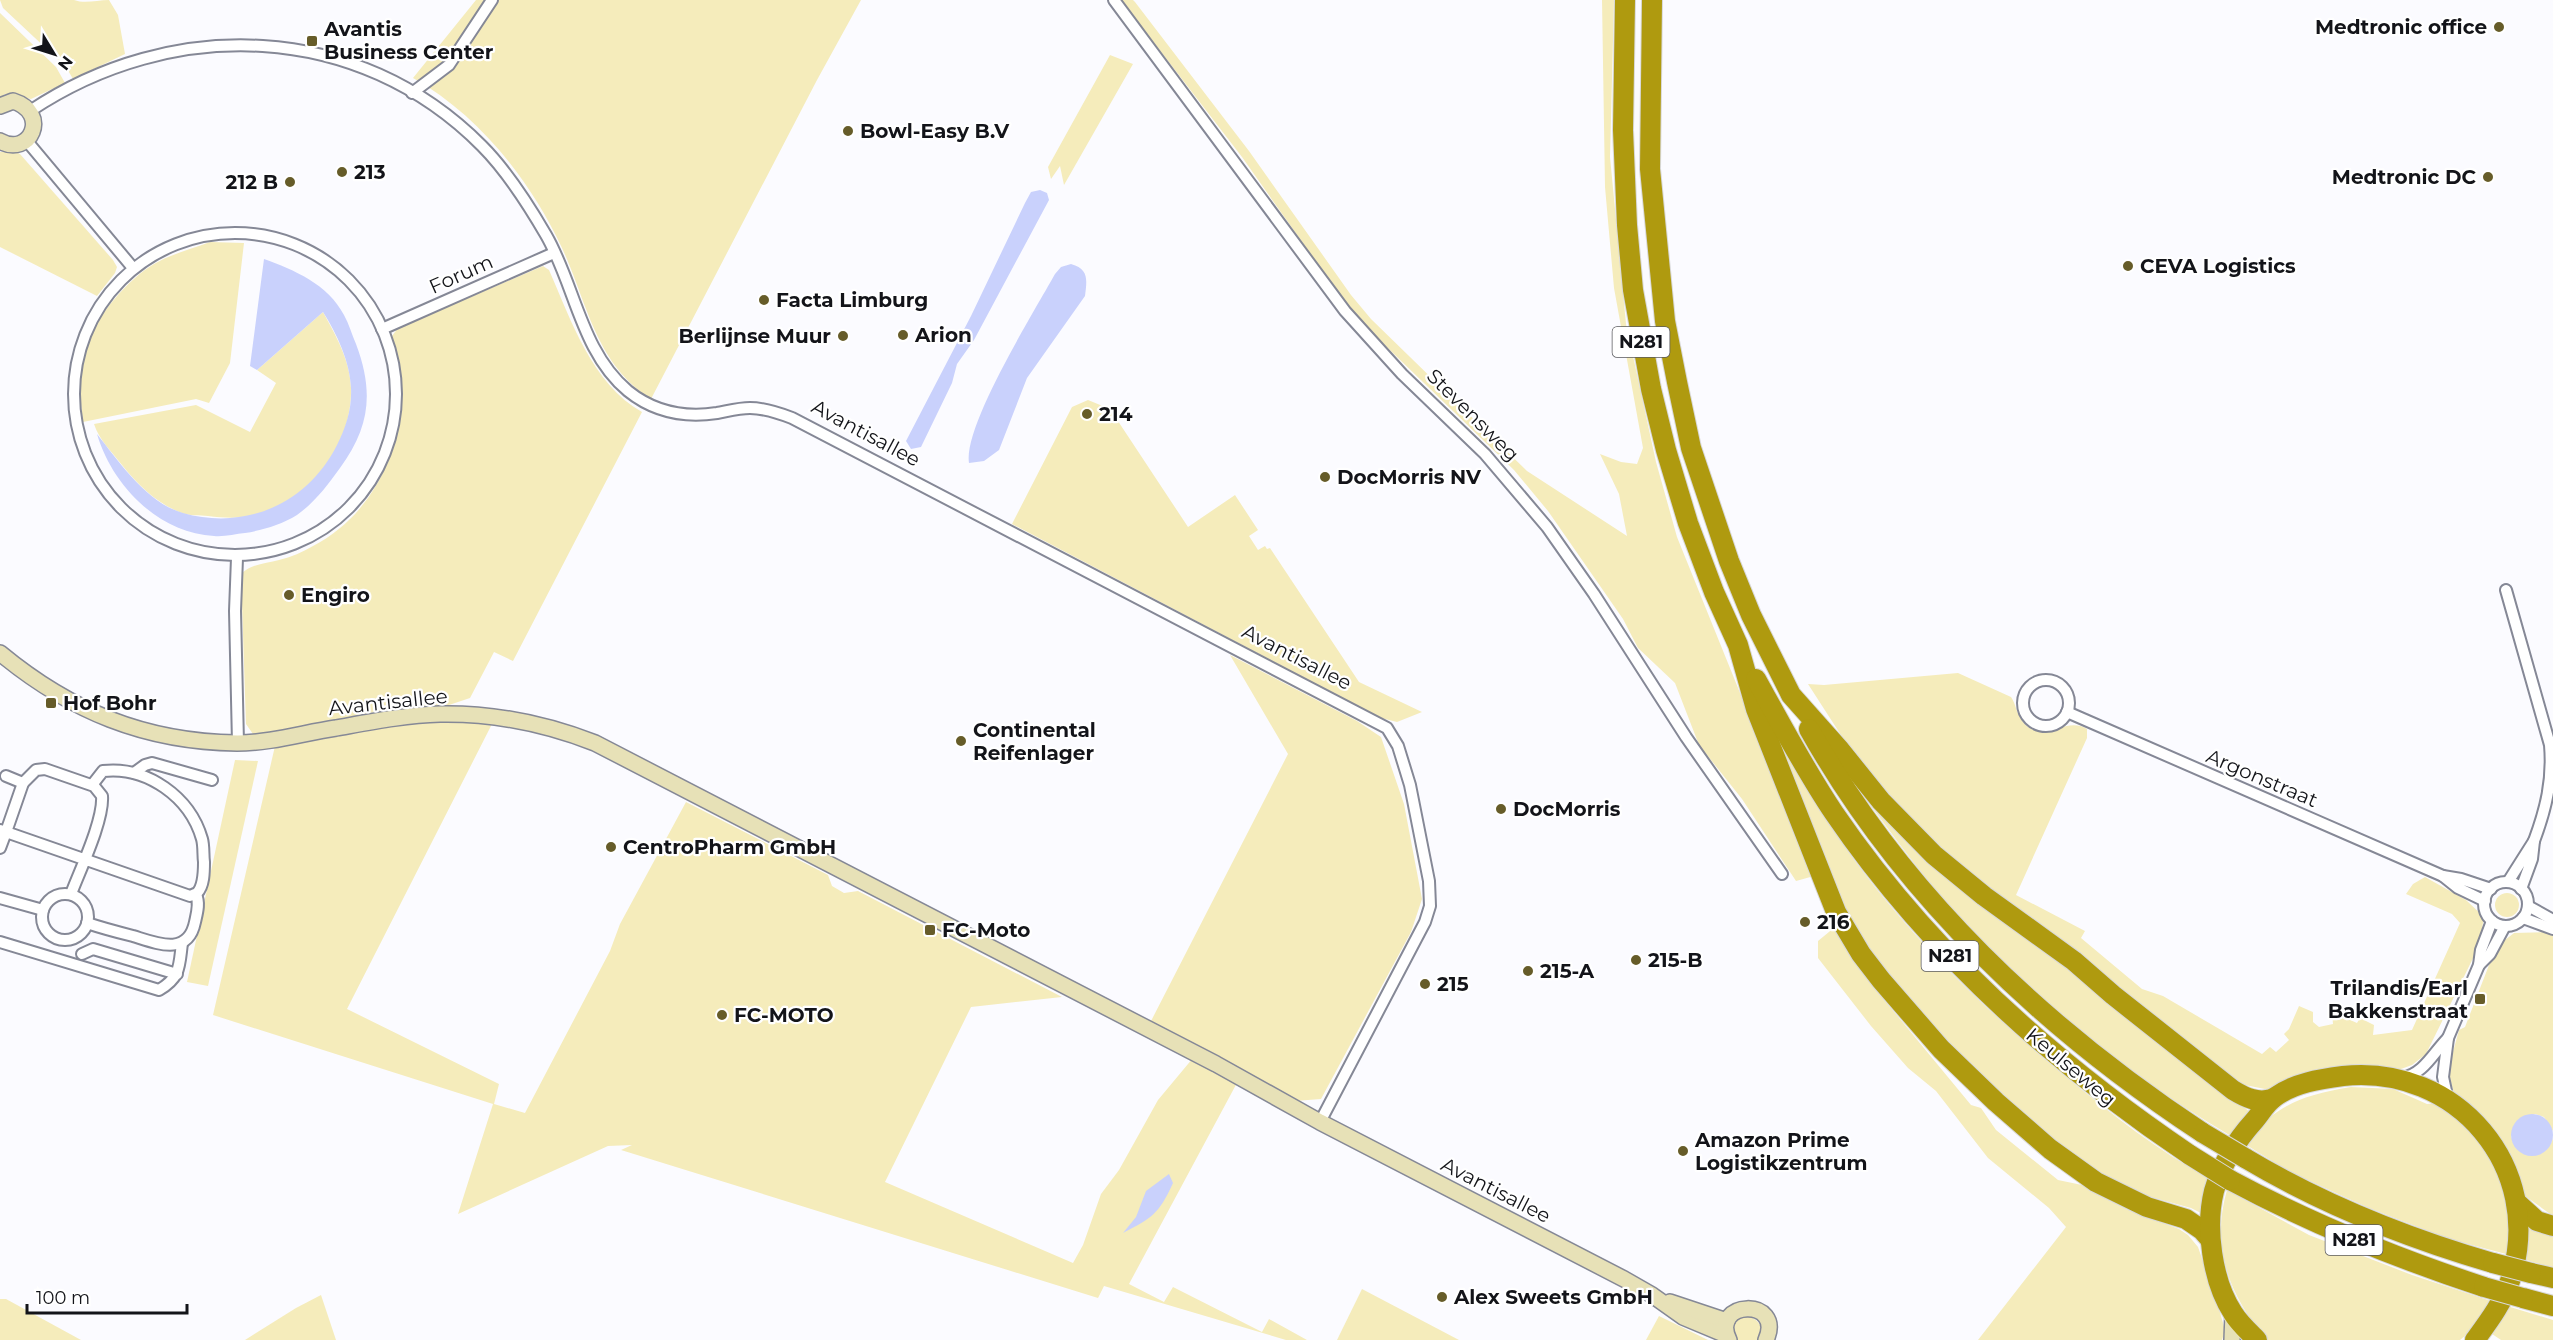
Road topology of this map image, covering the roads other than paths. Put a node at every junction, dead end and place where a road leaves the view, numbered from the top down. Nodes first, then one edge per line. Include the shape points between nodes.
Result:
1 (492, 0) edge
2 (1114, 0) edge
3 (1652, 0) edge
4 (1659, 0) edge
5 (1625, 1) edge
6 (1650, 28) junction
7 (412, 93) junction
8 (0, 105) edge
9 (30, 111) junction
10 (26, 140) junction
11 (0, 141) edge
12 (554, 253) junction
13 (133, 268) junction
14 (382, 329) junction
15 (237, 558) junction
16 (2506, 590) dead end
17 (1738, 645) junction
18 (0, 653) edge
19 (1791, 695) junction
20 (2067, 712) junction
21 (238, 743) junction
22 (134, 773) junction
23 (6, 776) dead end
24 (212, 780) dead end
25 (23, 783) junction
26 (92, 785) junction
27 (3, 831) edge
28 (2534, 841) junction
29 (0, 848) edge
30 (84, 859) junction
31 (1782, 874) dead end
32 (2443, 876) junction
33 (2508, 882) junction
34 (2491, 889) junction
35 (2521, 889) junction
36 (71, 894) junction
37 (196, 895) junction
38 (0, 898) edge
39 (2485, 901) junction
40 (2528, 906) junction
41 (43, 910) junction
42 (2523, 918) junction
43 (2553, 920) edge
44 (2492, 921) junction
45 (87, 923) junction
46 (2505, 926) junction
47 (2553, 929) edge
48 (73, 938) junction
49 (0, 942) edge
50 (182, 943) junction
51 (82, 954) junction
52 (78, 965) junction
53 (2479, 965) junction
54 (177, 974) junction
55 (2448, 1038) junction
56 (2391, 1078) junction
57 (2272, 1099) junction
58 (2448, 1100) junction
59 (1320, 1122) junction
60 (2516, 1202) junction
61 (2553, 1226) edge
62 (2209, 1238) junction
63 (2553, 1278) edge
64 (2553, 1306) edge
65 (2233, 1313) junction
66 (1727, 1332) edge
67 (1766, 1340) edge
68 (2232, 1340) edge
69 (2257, 1340) edge
70 (2475, 1340) edge

1 - 7 street via 449,65
2 - 31 street, Stevensweg via 1349,316 1485,454 1547,527 1692,747
3 - 6 highway, N281
4 - 6 highway
5 - 17 highway, N281 via 1624,163 1638,327 1666,450 1688,523
6 - 19 highway, N281 via 1650,169 1665,321 1689,437 1729,561
7 - 9 street, Avantisallee via 354,64 292,49 242,44 173,51 132,60 74,84
7 - 12 street, Avantisallee via 482,146 516,189
8 - 9 street via 13,101
9 - 10 street via 33,128
10 - 11 street via 12,145
10 - 13 street
12 - 14 street, Forum
12 - 59 street, Avantisallee via 601,359 627,390 651,407 695,415 750,408 792,418 1387,728 1406,768 1429,881 1430,906
13 - 14 street via 187,241 222,233 258,232 317,255 341,273 371,307
13 - 15 street via 103,301 77,359 76,428 84,452 96,477 132,519 184,547
14 - 15 street via 396,379 396,412 389,445 375,475 330,525 271,552
15 - 21 street
16 - 28 street via 2552,756 2549,794
17 - 62 highway, N281 via 1756,709 1826,891 1846,930 1881,980 1961,1070 2050,1149 2102,1185 2147,1207 2186,1219
17 - 64 highway, Keulseweg / N281, bridge via 1818,788 1858,846 1926,930 1987,994 2048,1049 2124,1110 2230,1180 2317,1224 2418,1265
18 - 21 street, Avantisallee via 57,695 123,725 157,735
19 - 57 highway, N281 via 1893,815 1950,869 2074,961 2234,1090 2250,1099
19 - 63 highway, Keulseweg / N281, bridge via 1820,747 1914,879 1972,944 2073,1040 2204,1133 2315,1195 2451,1250
20 - 20 street via 2068,695 2058,682 2036,681 2024,693 2023,710 2034,723 2056,724
20 - 32 street, Argonstraat
21 - 59 street, Avantisallee via 440,714 527,722 566,732 649,770 1216,1064
22 - 24 street via 152,763
22 - 26 street via 103,771
22 - 37 street via 173,794 195,822 203,840 204,868
23 - 25 street
25 - 26 street via 31,772 41,769
25 - 27 street
26 - 30 street via 99,790 103,803
27 - 29 street
27 - 30 street
28 - 33 street
28 - 35 street
30 - 36 street
30 - 37 street
32 - 34 street, Argonstraat
32 - 39 street, Argonstraat
33 - 34 street
33 - 35 street
34 - 39 street
35 - 40 street
36 - 41 street via 54,896
36 - 45 street via 85,906
37 - 50 street via 194,929
38 - 41 street
39 - 44 street
40 - 42 street
40 - 43 street
41 - 48 street via 45,928 50,934 58,939
42 - 46 street
42 - 47 street
44 - 46 street
44 - 53 street
45 - 48 street
45 - 50 street via 163,945
46 - 53 street via 2490,954
48 - 51 street
49 - 52 street
50 - 54 street
51 - 52 street
51 - 54 street via 93,950
52 - 54 street via 159,990
53 - 55 street
55 - 56 street via 2421,1070 2407,1077
55 - 58 street via 2443,1077
56 - 57 highway via 2364,1075 2321,1079
56 - 58 highway
57 - 62 highway via 2232,1148 2220,1172
58 - 60 highway via 2477,1124 2495,1147
59 - 66 street, Avantisallee via 1652,1295 1683,1317
60 - 61 highway via 2537,1221
60 - 70 highway via 2518,1244 2511,1279 2498,1307
62 - 65 highway
65 - 68 street
65 - 69 highway
66 - 67 street, Avantisallee via 1737,1310 1756,1309 1768,1324

